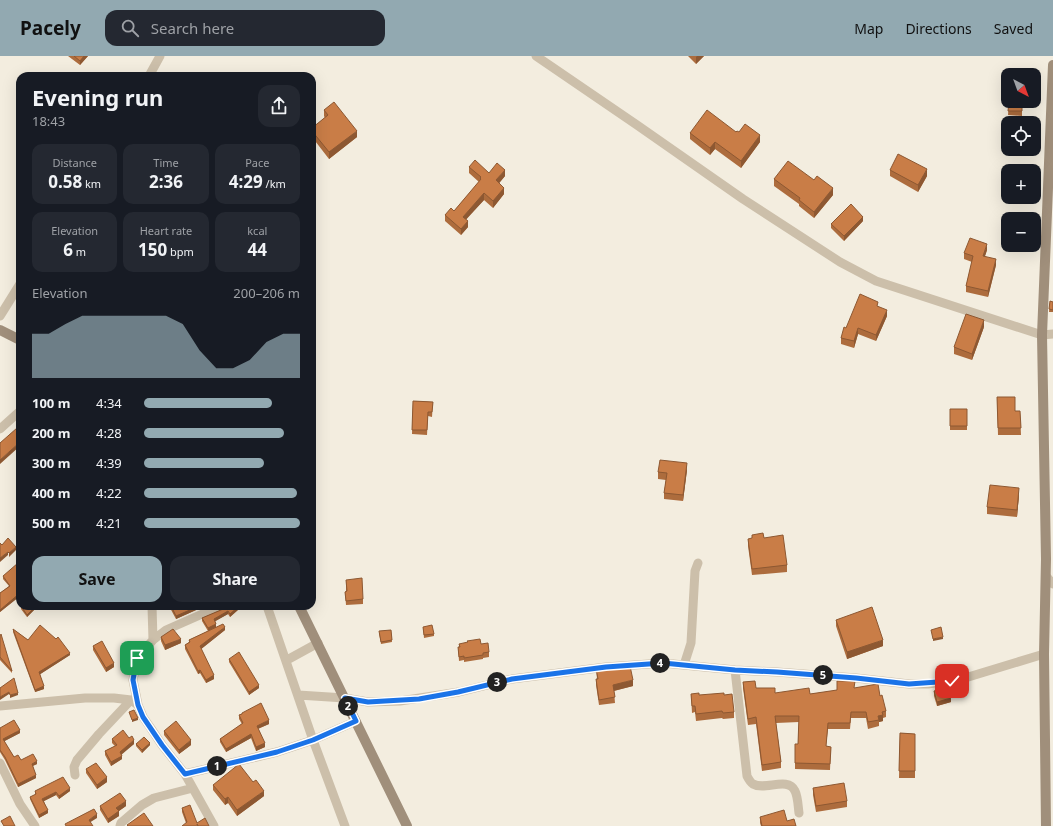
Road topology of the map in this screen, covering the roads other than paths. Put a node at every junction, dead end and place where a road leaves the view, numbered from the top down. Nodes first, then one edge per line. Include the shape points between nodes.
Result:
1 (160, 56) edge
2 (536, 56) edge
3 (1053, 65) edge
4 (151, 72) edge
5 (16, 290) edge
6 (0, 316) edge
7 (0, 330) edge
8 (1053, 334) edge
9 (1042, 335) junction
10 (16, 338) edge
11 (16, 415) edge
12 (0, 429) edge
13 (698, 563) dead end
14 (1046, 576) junction
15 (1053, 584) edge
16 (152, 610) edge
17 (212, 610) edge
18 (268, 610) edge
19 (301, 610) edge
20 (153, 640) junction
21 (318, 643) junction
22 (1044, 654) junction
23 (287, 660) junction
24 (684, 665) junction
25 (735, 670) junction
26 (298, 695) junction
27 (345, 698) junction
28 (135, 703) junction
29 (0, 706) edge
30 (356, 721) junction
31 (313, 740) junction
32 (0, 763) edge
33 (185, 774) junction
34 (75, 775) dead end
35 (193, 788) junction
36 (799, 813) dead end
37 (35, 826) edge
38 (120, 826) edge
39 (214, 826) edge
40 (345, 826) edge
41 (407, 826) edge
42 (1046, 826) edge

1 - 4 street
2 - 9 street via 743,199 840,262 876,281
3 - 9 street
5 - 6 street
7 - 10 street
8 - 9 street
9 - 14 street
11 - 12 street
13 - 24 street via 691,643
14 - 15 street
14 - 22 street
16 - 20 street
17 - 20 street via 166,630
18 - 23 street
19 - 21 street
20 - 28 street via 137,658 133,680
21 - 23 street
21 - 27 street
22 - 25 street via 965,678 928,684
22 - 42 street
23 - 26 street
24 - 25 street
24 - 27 street via 663,663 606,667 527,677 444,695 400,701 368,702
25 - 36 street via 747,776 752,783 761,786 782,784 793,787
26 - 27 street
26 - 31 street
27 - 30 street
28 - 29 street via 114,698 85,698
28 - 33 street
28 - 34 street via 99,734 77,760 74,767
30 - 31 street
30 - 41 street
31 - 33 street via 277,752
31 - 40 street
32 - 37 street via 20,804
33 - 35 street
35 - 38 street via 154,798 121,822
35 - 39 street

